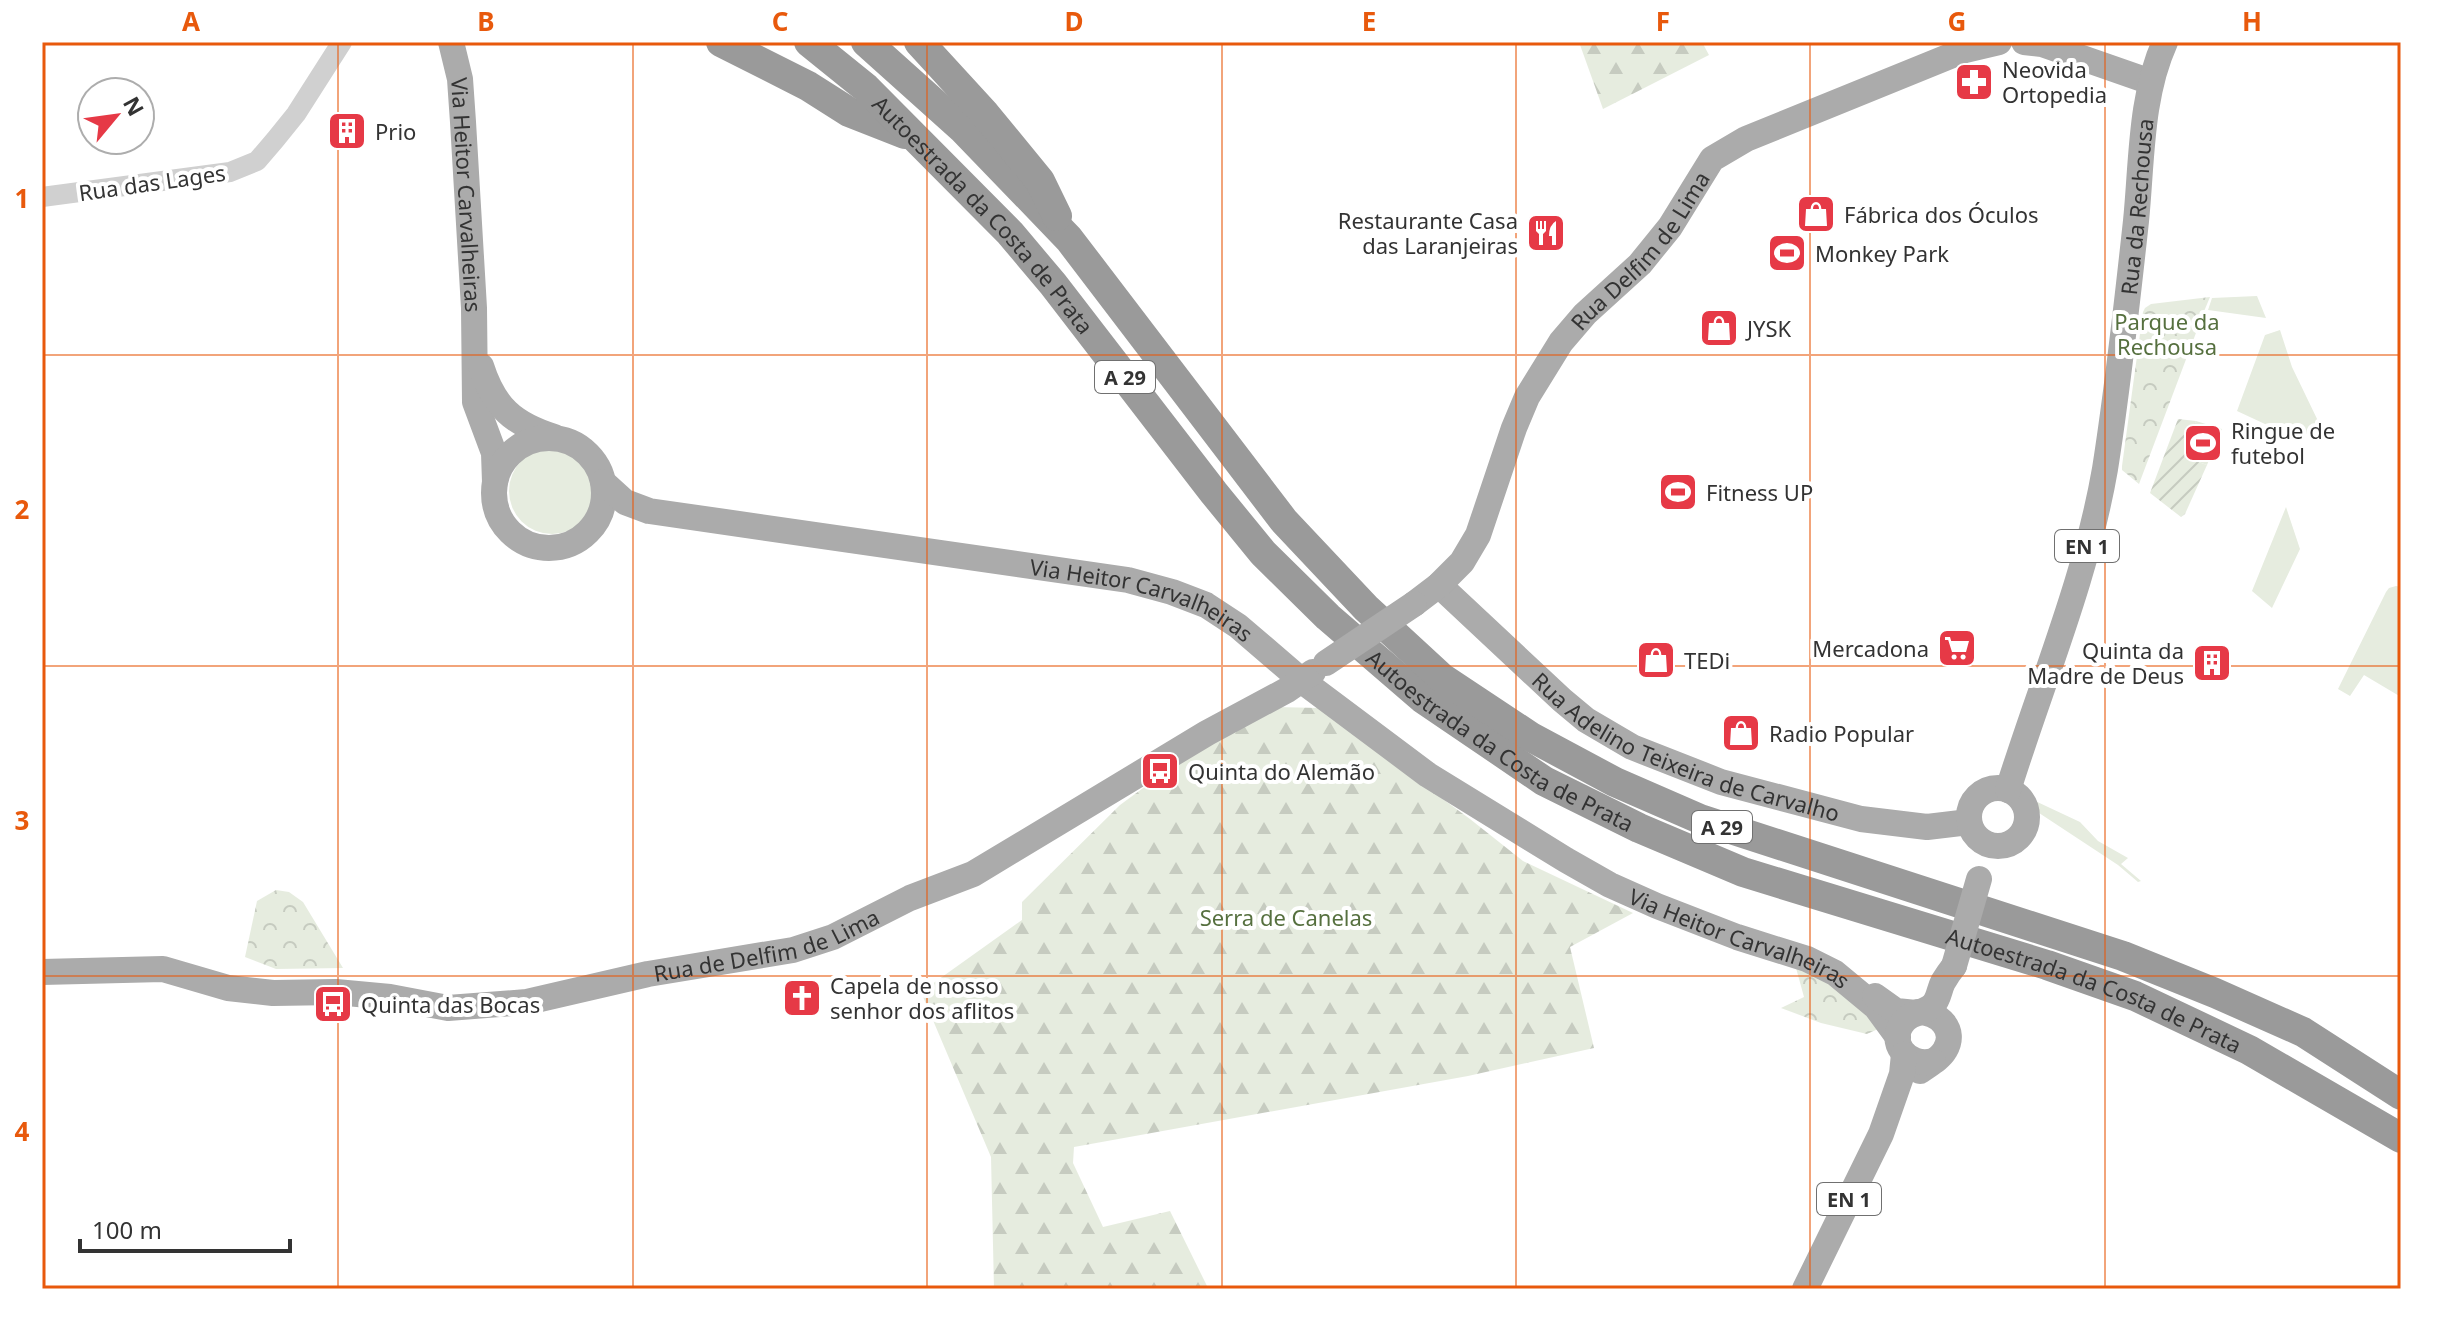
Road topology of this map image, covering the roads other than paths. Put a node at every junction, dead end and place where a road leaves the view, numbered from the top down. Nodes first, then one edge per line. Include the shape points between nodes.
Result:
1 (342, 42) edge
2 (451, 42) edge
3 (721, 42) edge
4 (809, 42) edge
5 (866, 42) edge
6 (919, 42) edge
7 (1999, 42) edge
8 (2024, 42) edge
9 (2165, 42) edge
10 (2151, 82) junction
11 (919, 139) junction
12 (42, 197) edge
13 (1069, 239) junction
14 (475, 349) junction
15 (561, 439) junction
16 (495, 482) junction
17 (603, 482) junction
18 (649, 511) junction
19 (588, 533) junction
20 (1439, 585) junction
21 (1414, 604) joint
22 (1301, 680) junction
23 (2008, 790) junction
24 (1969, 822) junction
25 (1991, 845) junction
26 (1566, 860) junction
27 (1954, 966) junction
28 (42, 972) edge
29 (1917, 1013) junction
30 (1945, 1024) junction
31 (1901, 1046) junction
32 (1933, 1061) junction
33 (2401, 1095) edge
34 (1892, 1109) junction
35 (2401, 1138) edge
36 (1805, 1289) edge

1 - 12 street, Rua das Lages via 296,114 257,161 230,172
2 - 14 main road, Via Heitor Carvalheiras via 460,79
3 - 11 highway via 849,112
4 - 11 highway, Autoestrada da Costa de Prata / A 29
5 - 13 highway, Autoestrada da Costa de Prata / A 29 via 963,129
6 - 13 highway via 1040,181
7 - 20 main road, Rua Delfim de Lima via 1965,50 1760,133 1712,159 1640,264 1561,342 1527,397 1478,535
8 - 10 main road
9 - 10 main road, Rua da Rechousa / EN 1
10 - 23 main road, Rua da Rechousa / EN 1 via 2104,471 2066,618
11 - 35 highway, Autoestrada da Costa de Prata / A 29 via 1053,284 1263,553 1422,698 1531,773 1639,828 1743,872 2135,996 2249,1050
13 - 33 highway, Autoestrada da Costa de Prata / A 29 via 1284,521 1442,678 1531,737 1700,819 2123,956 2215,993 2303,1032
14 - 15 main road, Via Heitor Carvalheiras via 494,398 513,420
14 - 16 main road, Via Heitor Carvalheiras via 475,402 494,453
15 - 16 main road via 544,438 512,452
15 - 17 main road, Via Heitor Carvalheiras via 588,455
16 - 19 main road, Via Heitor Carvalheiras via 497,511 519,540 554,549
17 - 18 main road, Via Heitor Carvalheiras via 625,502
17 - 19 main road via 599,518
18 - 19 main road, Via Heitor Carvalheiras via 624,513
18 - 22 main road, Via Heitor Carvalheiras via 1128,580 1206,605
20 - 21 main road, Rua Delfim de Lima
20 - 24 main road, Rua Adelino Teixeira de Carvalho via 1562,700 1632,747 1721,782 1861,819 1927,827
21 - 22 main road, Rua de Delfim de Lima, bridge
22 - 26 main road, Via Heitor Carvalheiras via 1428,775
22 - 28 main road, Rua de Delfim de Lima via 973,874 793,950 648,974 527,1002 448,1008 350,993 228,988 163,969
23 - 24 main road via 1981,793 1970,808
23 - 25 main road via 2023,802 2024,830 2010,844
24 - 25 main road via 1975,835
25 - 27 main road, EN 1, bridge
26 - 29 main road, Via Heitor Carvalheiras via 1701,917 1819,957 1896,1011
26 - 31 main road, Via Heitor Carvalheiras via 1648,902 1835,973 1876,1007
27 - 29 main road, EN 1 via 1936,1003
27 - 30 main road, EN 1
29 - 30 main road via 1934,1014
29 - 31 main road, EN 1 via 1902,1024
30 - 32 main road, EN 1 via 1947,1046
31 - 32 main road via 1918,1062
31 - 34 main road, EN 1 via 1902,1074
32 - 34 main road, EN 1 via 1911,1079
34 - 36 main road, EN 1

